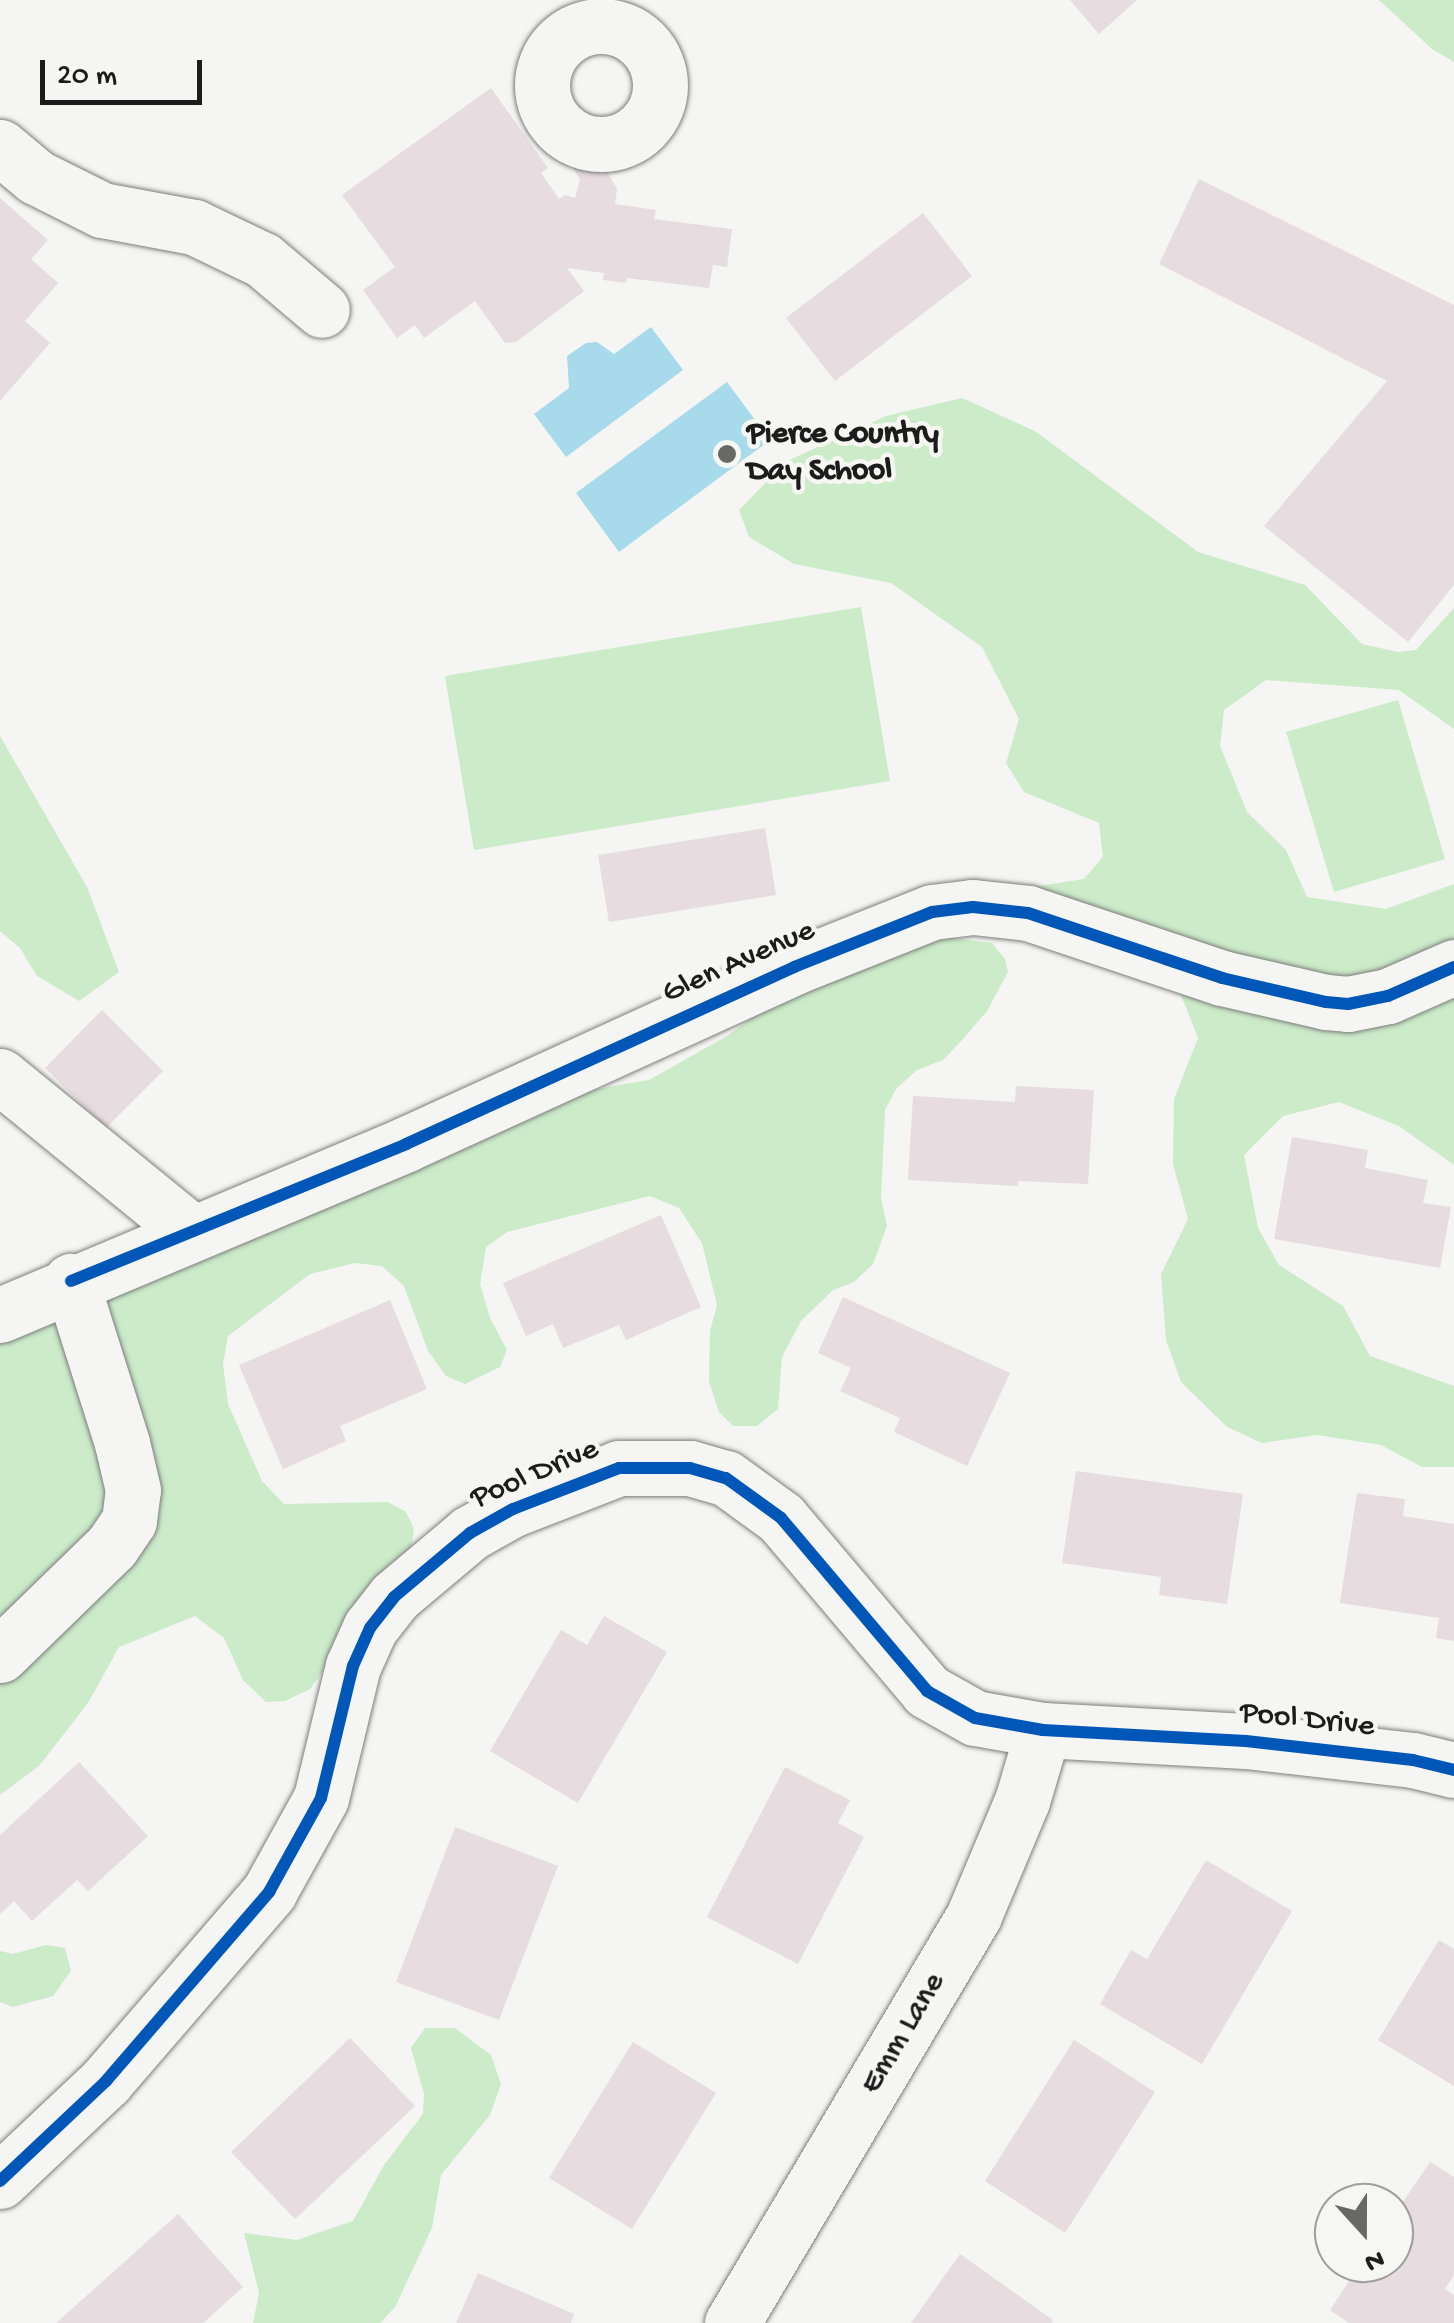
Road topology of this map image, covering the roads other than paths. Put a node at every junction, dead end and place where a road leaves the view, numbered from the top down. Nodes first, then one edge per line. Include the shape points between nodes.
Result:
1 (0, 147) edge
2 (322, 310) dead end
3 (1454, 967) edge
4 (0, 1076) edge
5 (191, 1232) junction
6 (72, 1281) junction
7 (0, 1315) edge
8 (0, 1656) edge
9 (1043, 1730) junction
10 (1454, 1770) edge
11 (0, 2181) edge
12 (732, 2323) edge

1 - 2 street via 36,177 102,210 194,226 263,260
3 - 5 street, Glen Avenue via 1388,996 1326,1002 1222,978 1028,913 932,912
4 - 5 street
5 - 6 street, Glen Avenue
6 - 7 street, Glen Avenue
6 - 8 street via 122,1442 133,1490 129,1521
9 - 10 street, Pool Drive via 1246,1741
9 - 11 street, Pool Drive via 975,1718 927,1691 781,1518 726,1478 690,1468 619,1468 513,1508 470,1533 394,1597 370,1628 352,1666 321,1798 269,1892 106,2081
9 - 12 street, Emm Lane via 1022,1801 974,1916

